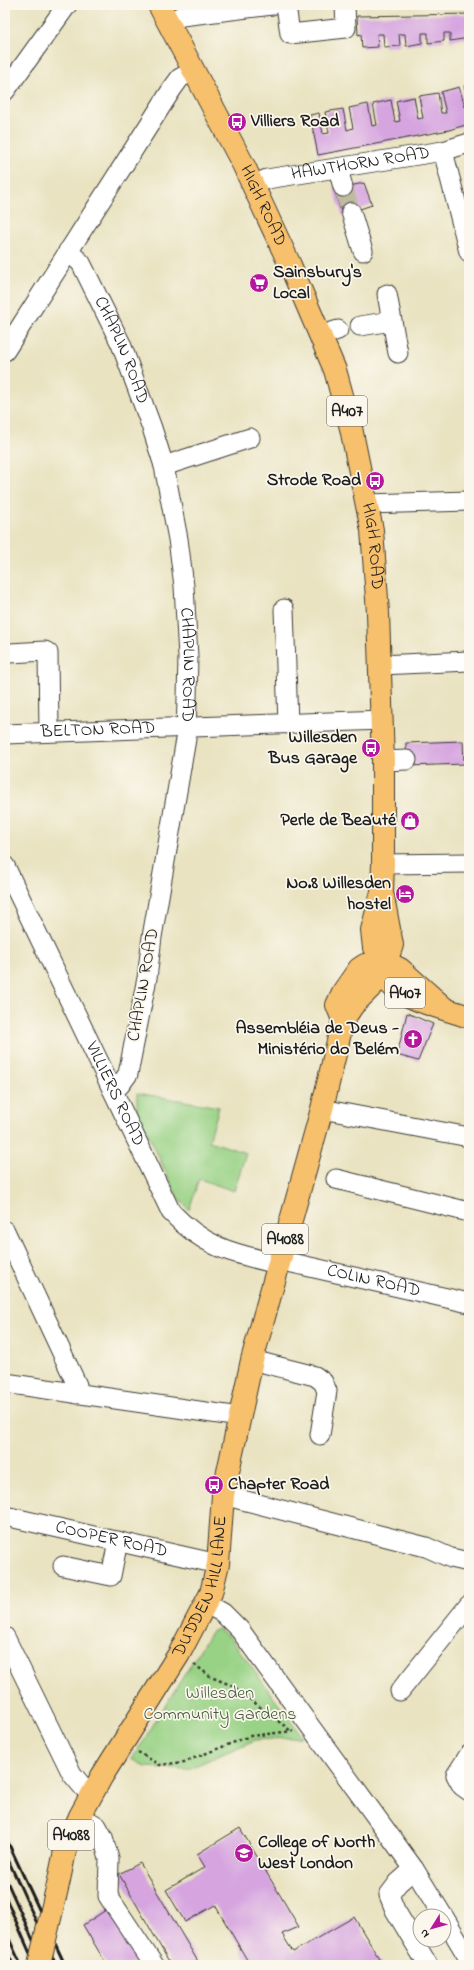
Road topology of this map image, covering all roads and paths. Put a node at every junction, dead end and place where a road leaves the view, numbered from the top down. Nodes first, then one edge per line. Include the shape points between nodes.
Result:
1 (67, 5) edge
2 (272, 5) edge
3 (286, 5) edge
4 (345, 5) edge
5 (163, 14) edge
6 (193, 71) junction
7 (5, 91) edge
8 (469, 143) edge
9 (443, 151) junction
10 (253, 185) junction
11 (352, 212) tunnel mouth
12 (68, 251) junction
13 (363, 251) dead end
14 (469, 252) edge
15 (387, 294) dead end
16 (392, 322) junction
17 (360, 326) dead end
18 (5, 351) edge
19 (398, 353) dead end
20 (250, 438) dead end
21 (164, 466) junction
22 (469, 501) edge
23 (367, 504) junction
24 (284, 609) dead end
25 (10, 653) dead end
26 (469, 661) edge
27 (380, 665) junction
28 (382, 720) junction
29 (288, 724) junction
30 (186, 727) junction
31 (49, 732) junction
32 (5, 734) edge
33 (407, 760) dead end
34 (383, 761) junction
35 (469, 863) edge
36 (383, 864) junction
37 (5, 866) edge
38 (386, 962) junction
39 (469, 1017) edge
40 (112, 1089) junction
41 (322, 1109) junction
42 (469, 1137) edge
43 (336, 1179) dead end
44 (469, 1212) edge
45 (5, 1231) edge
46 (279, 1262) junction
47 (469, 1303) edge
48 (252, 1360) junction
49 (5, 1383) edge
50 (76, 1394) junction
51 (240, 1417) junction
52 (320, 1435) dead end
53 (223, 1495) junction
54 (5, 1516) edge
55 (118, 1542) junction
56 (469, 1562) edge
57 (218, 1564) junction
58 (63, 1566) dead end
59 (207, 1604) junction
60 (469, 1605) edge
61 (5, 1637) edge
62 (191, 1662) dead end
63 (400, 1690) dead end
64 (308, 1724) junction
65 (291, 1732) junction
66 (134, 1750) dead end
67 (469, 1755) edge
68 (469, 1791) edge
69 (93, 1793) junction
70 (80, 1816) junction
71 (414, 1869) junction
72 (438, 1908) edge
73 (452, 1930) edge
74 (468, 1955) edge
75 (39, 1965) edge
76 (154, 1965) edge
77 (428, 1965) edge

1 - 7 street
2 - 5 street via 182,16
3 - 4 street via 290,34 346,28
5 - 6 main road, HIGH ROAD / A407
6 - 10 main road, HIGH ROAD / A407
6 - 12 street via 180,78 172,89
8 - 9 street, HAWTHORN ROAD
9 - 10 street, HAWTHORN ROAD via 341,178 267,179
9 - 14 street
10 - 23 main road, HIGH ROAD / A407 via 330,333 335,370 352,428
11 - 13 street
12 - 18 street
12 - 21 street, CHAPLIN ROAD via 81,263 121,344
15 - 16 street
16 - 17 street
16 - 19 street
20 - 21 street
21 - 30 street, CHAPLIN ROAD via 184,586 188,657
22 - 23 street
23 - 27 main road, HIGH ROAD / A407 via 372,530
24 - 29 street
25 - 31 street via 48,653
26 - 27 street
27 - 28 main road, HIGH ROAD / A407
28 - 29 street, BELTON ROAD
28 - 34 main road, HIGH ROAD / A407
29 - 30 street, BELTON ROAD
30 - 31 street, BELTON ROAD
30 - 40 street, CHAPLIN ROAD via 147,978 128,1074 120,1086
31 - 32 street, BELTON ROAD
33 - 34 street
34 - 36 main road, HIGH ROAD / A407
35 - 36 street
36 - 38 main road, HIGH ROAD / A407 via 382,892 372,930 374,948
37 - 40 street, VILLIERS ROAD
38 - 39 main road, HIGH ROAD / A407 via 400,969 444,1008
38 - 41 main road, DUDDEN HILL LANE / A4088 via 365,965 353,976 337,1005 343,1020
40 - 46 street, VILLIERS ROAD via 171,1212 186,1228 225,1250
41 - 42 street
41 - 46 main road, DUDDEN HILL LANE / A4088
43 - 44 street
45 - 50 street via 77,1385
46 - 47 street, COLIN ROAD
46 - 48 main road, DUDDEN HILL LANE / A4088
48 - 51 main road, DUDDEN HILL LANE / A4088
48 - 52 street via 315,1376 323,1382 327,1391
49 - 50 street
50 - 51 street
51 - 53 main road, DUDDEN HILL LANE / A4088
53 - 56 street via 426,1547 451,1558
53 - 57 main road, DUDDEN HILL LANE / A4088
54 - 55 street, COOPER ROAD
55 - 57 street, COOPER ROAD
55 - 58 street via 111,1576
57 - 59 main road, DUDDEN HILL LANE / A4088
59 - 64 street via 223,1613 240,1630
59 - 69 main road, DUDDEN HILL LANE / A4088
60 - 63 street
61 - 69 street via 72,1774 83,1787
62 - 65 path via 211,1677 233,1686
64 - 65 path
64 - 71 street
65 - 66 path via 250,1736 184,1762 160,1765
67 - 68 street via 456,1775 462,1786
69 - 70 main road, DUDDEN HILL LANE / A4088
70 - 75 main road, DUDDEN HILL LANE / A4088, bridge via 65,1851
70 - 76 street via 97,1826 103,1837 109,1859 108,1896
71 - 72 street
71 - 77 street via 389,1895 395,1910
73 - 74 street

